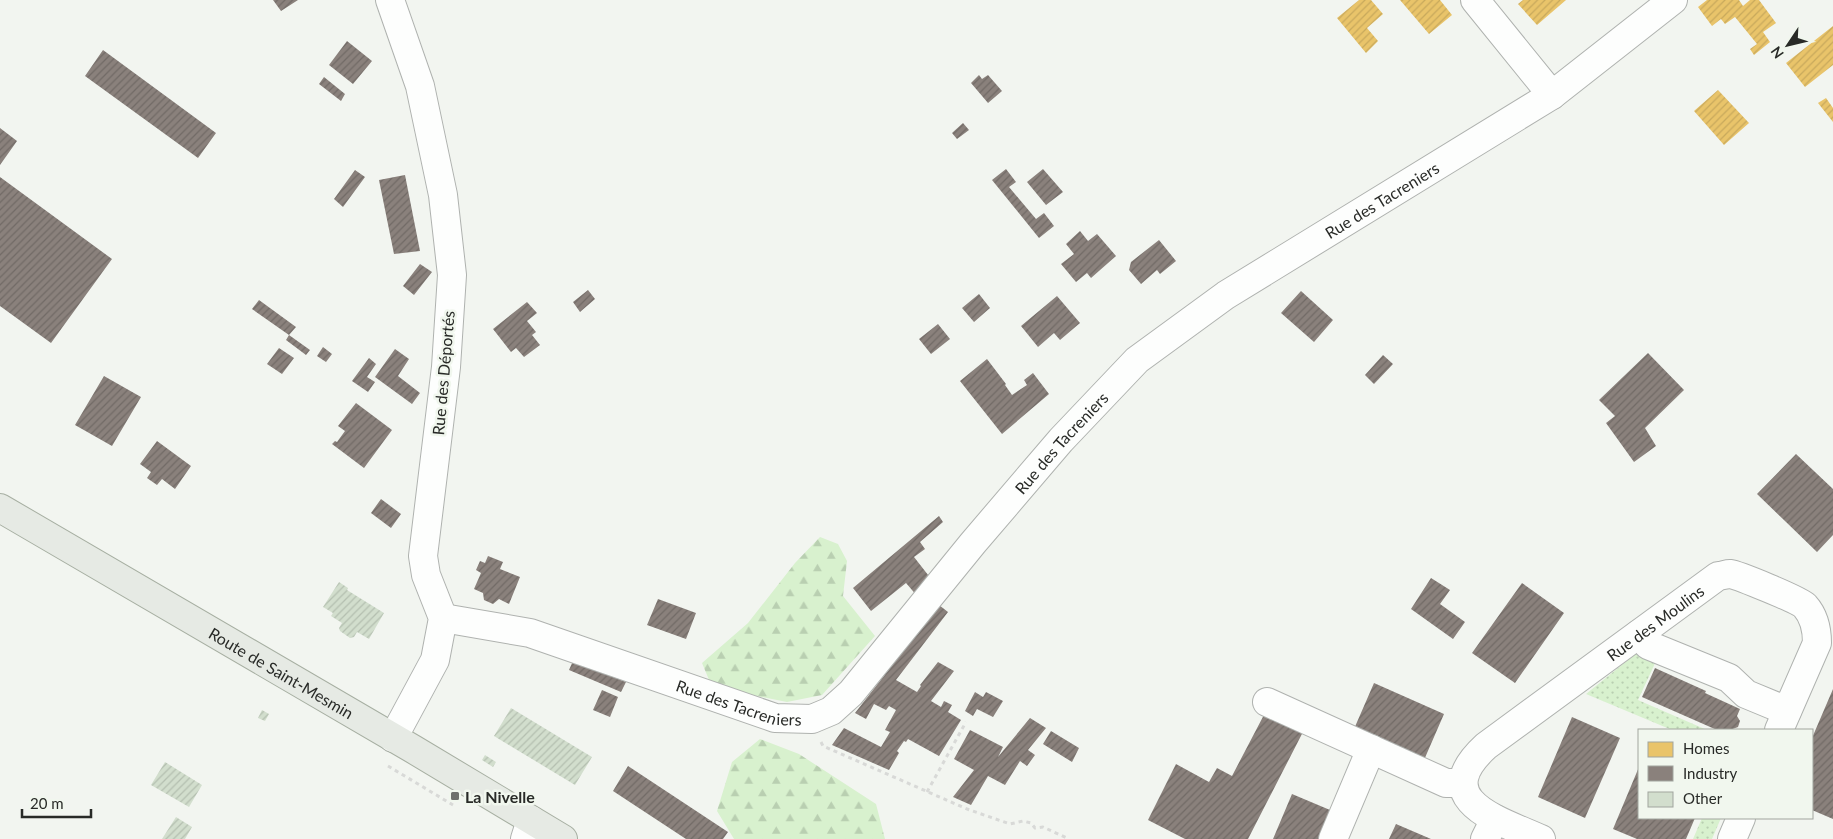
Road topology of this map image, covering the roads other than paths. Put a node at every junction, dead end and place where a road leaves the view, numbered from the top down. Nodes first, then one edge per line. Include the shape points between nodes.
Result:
1 (390, 0) edge
2 (1475, 0) edge
3 (1673, 0) edge
4 (1552, 95) junction
5 (0, 508) edge
6 (444, 618) junction
7 (1640, 634) junction
8 (1267, 702) dead end
9 (1783, 721) edge
10 (392, 738) junction
11 (1371, 748) junction
12 (1462, 783) junction
13 (1741, 819) edge
14 (1490, 829) edge
15 (528, 830) edge
16 (563, 839) edge
17 (1333, 839) edge
18 (1541, 839) edge
19 (1732, 839) edge

1 - 6 street, Rue des Déportés via 420,86 444,195 452,275 446,367 423,556 426,575
2 - 4 street
3 - 4 street, Rue des Tacreniers
4 - 6 street, Rue des Tacreniers via 1226,295 1137,360 1061,440 985,528 852,693 831,711 812,719 775,718 530,633
5 - 10 main road, Route de Saint-Mesmin
6 - 10 street via 435,660
7 - 9 street via 1648,645 1729,678
7 - 9 street, Rue des Moulins via 1718,576 1731,574 1792,598 1805,606 1813,619 1817,643
7 - 12 street, Rue des Moulins via 1486,746 1472,758
8 - 11 street
10 - 15 main road, Route de Saint-Mesmin
11 - 12 street via 1446,783
11 - 17 street
12 - 14 street via 1465,793
13 - 19 street
14 - 18 street
15 - 16 main road, Route de Saint-Mesmin

